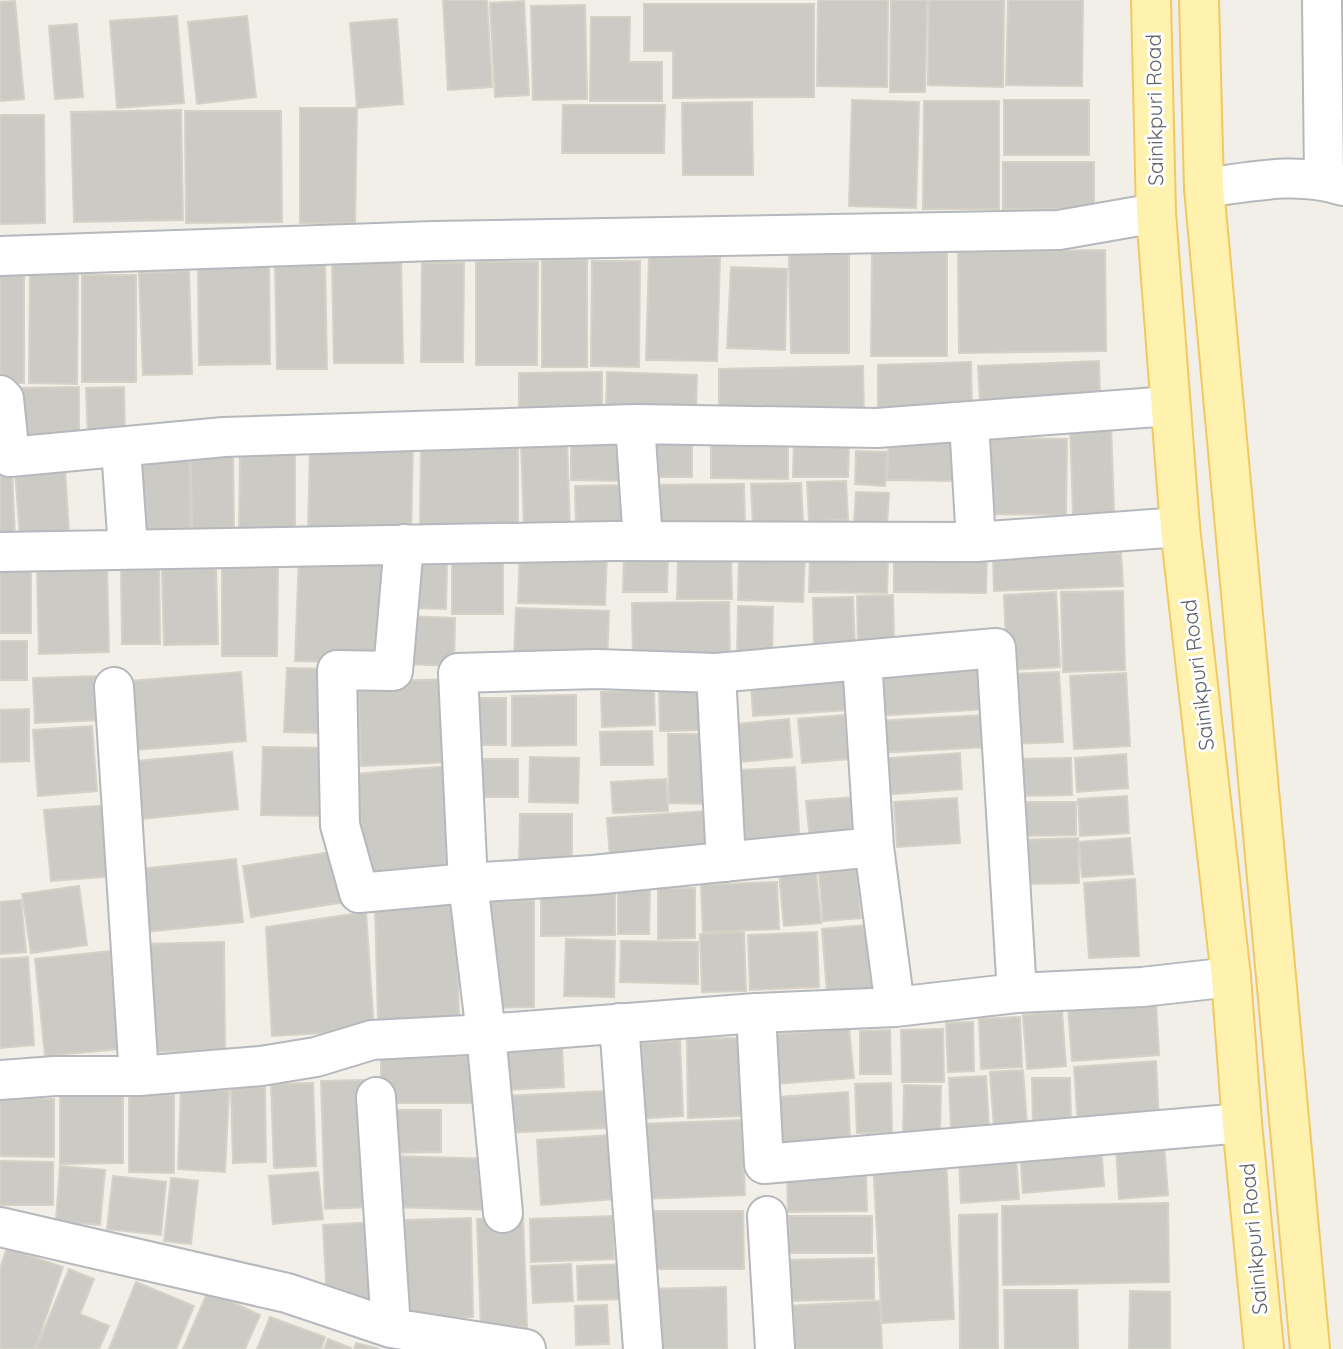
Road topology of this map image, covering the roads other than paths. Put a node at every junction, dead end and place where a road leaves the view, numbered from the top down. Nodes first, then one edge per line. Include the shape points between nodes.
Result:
1 (1151, 0) edge
2 (1199, 0) edge
3 (1322, 0) edge
4 (1333, 183) edge
5 (1204, 187) junction
6 (1156, 213) junction
7 (0, 256) edge
8 (0, 395) edge
9 (1170, 406) junction
10 (969, 422) junction
11 (635, 424) junction
12 (121, 448) junction
13 (1180, 527) junction
14 (643, 541) junction
15 (976, 542) junction
16 (404, 544) junction
17 (128, 549) junction
18 (0, 552) edge
19 (862, 660) junction
20 (716, 673) junction
21 (114, 687) dead end
22 (874, 847) junction
23 (726, 863) junction
24 (468, 883) junction
25 (1231, 978) junction
26 (1017, 993) junction
27 (895, 1007) junction
28 (756, 1013) junction
29 (619, 1023) junction
30 (486, 1034) junction
31 (139, 1076) junction
32 (0, 1080) edge
33 (376, 1097) dead end
34 (1242, 1124) junction
35 (503, 1213) dead end
36 (767, 1216) dead end
37 (0, 1227) edge
38 (391, 1328) junction
39 (526, 1349) edge
40 (643, 1349) edge
41 (775, 1349) edge
42 (1264, 1349) edge
43 (1310, 1349) edge

1 - 6 main road, Sainikpuri Road
2 - 5 main road
3 - 4 street
4 - 5 street via 1300,177
5 - 43 main road
6 - 7 street via 1059,229 475,240
6 - 9 main road, Sainikpuri Road
8 - 12 street via 10,457
9 - 10 street
9 - 13 main road, Sainikpuri Road
10 - 11 street via 877,428
10 - 15 street
11 - 12 street via 224,437
11 - 14 street
12 - 17 street
13 - 15 street
13 - 25 main road, Sainikpuri Road
14 - 15 street
14 - 16 street
16 - 17 street
16 - 24 street via 393,671 337,670 341,825 359,893
17 - 18 street
19 - 20 street
19 - 22 street
19 - 26 street via 996,648
20 - 23 street
20 - 24 street via 597,669 458,673
21 - 31 street
22 - 23 street
22 - 27 street
23 - 24 street
24 - 30 street
25 - 26 street
25 - 34 main road, Sainikpuri Road
26 - 27 street
27 - 28 street
28 - 29 street
28 - 34 street via 764,1164
29 - 30 street
29 - 40 street
30 - 31 street via 372,1040 316,1057 261,1066
30 - 35 street
31 - 32 street
33 - 38 street
34 - 42 main road, Sainikpuri Road
36 - 41 street
37 - 38 street via 287,1293
38 - 39 street

